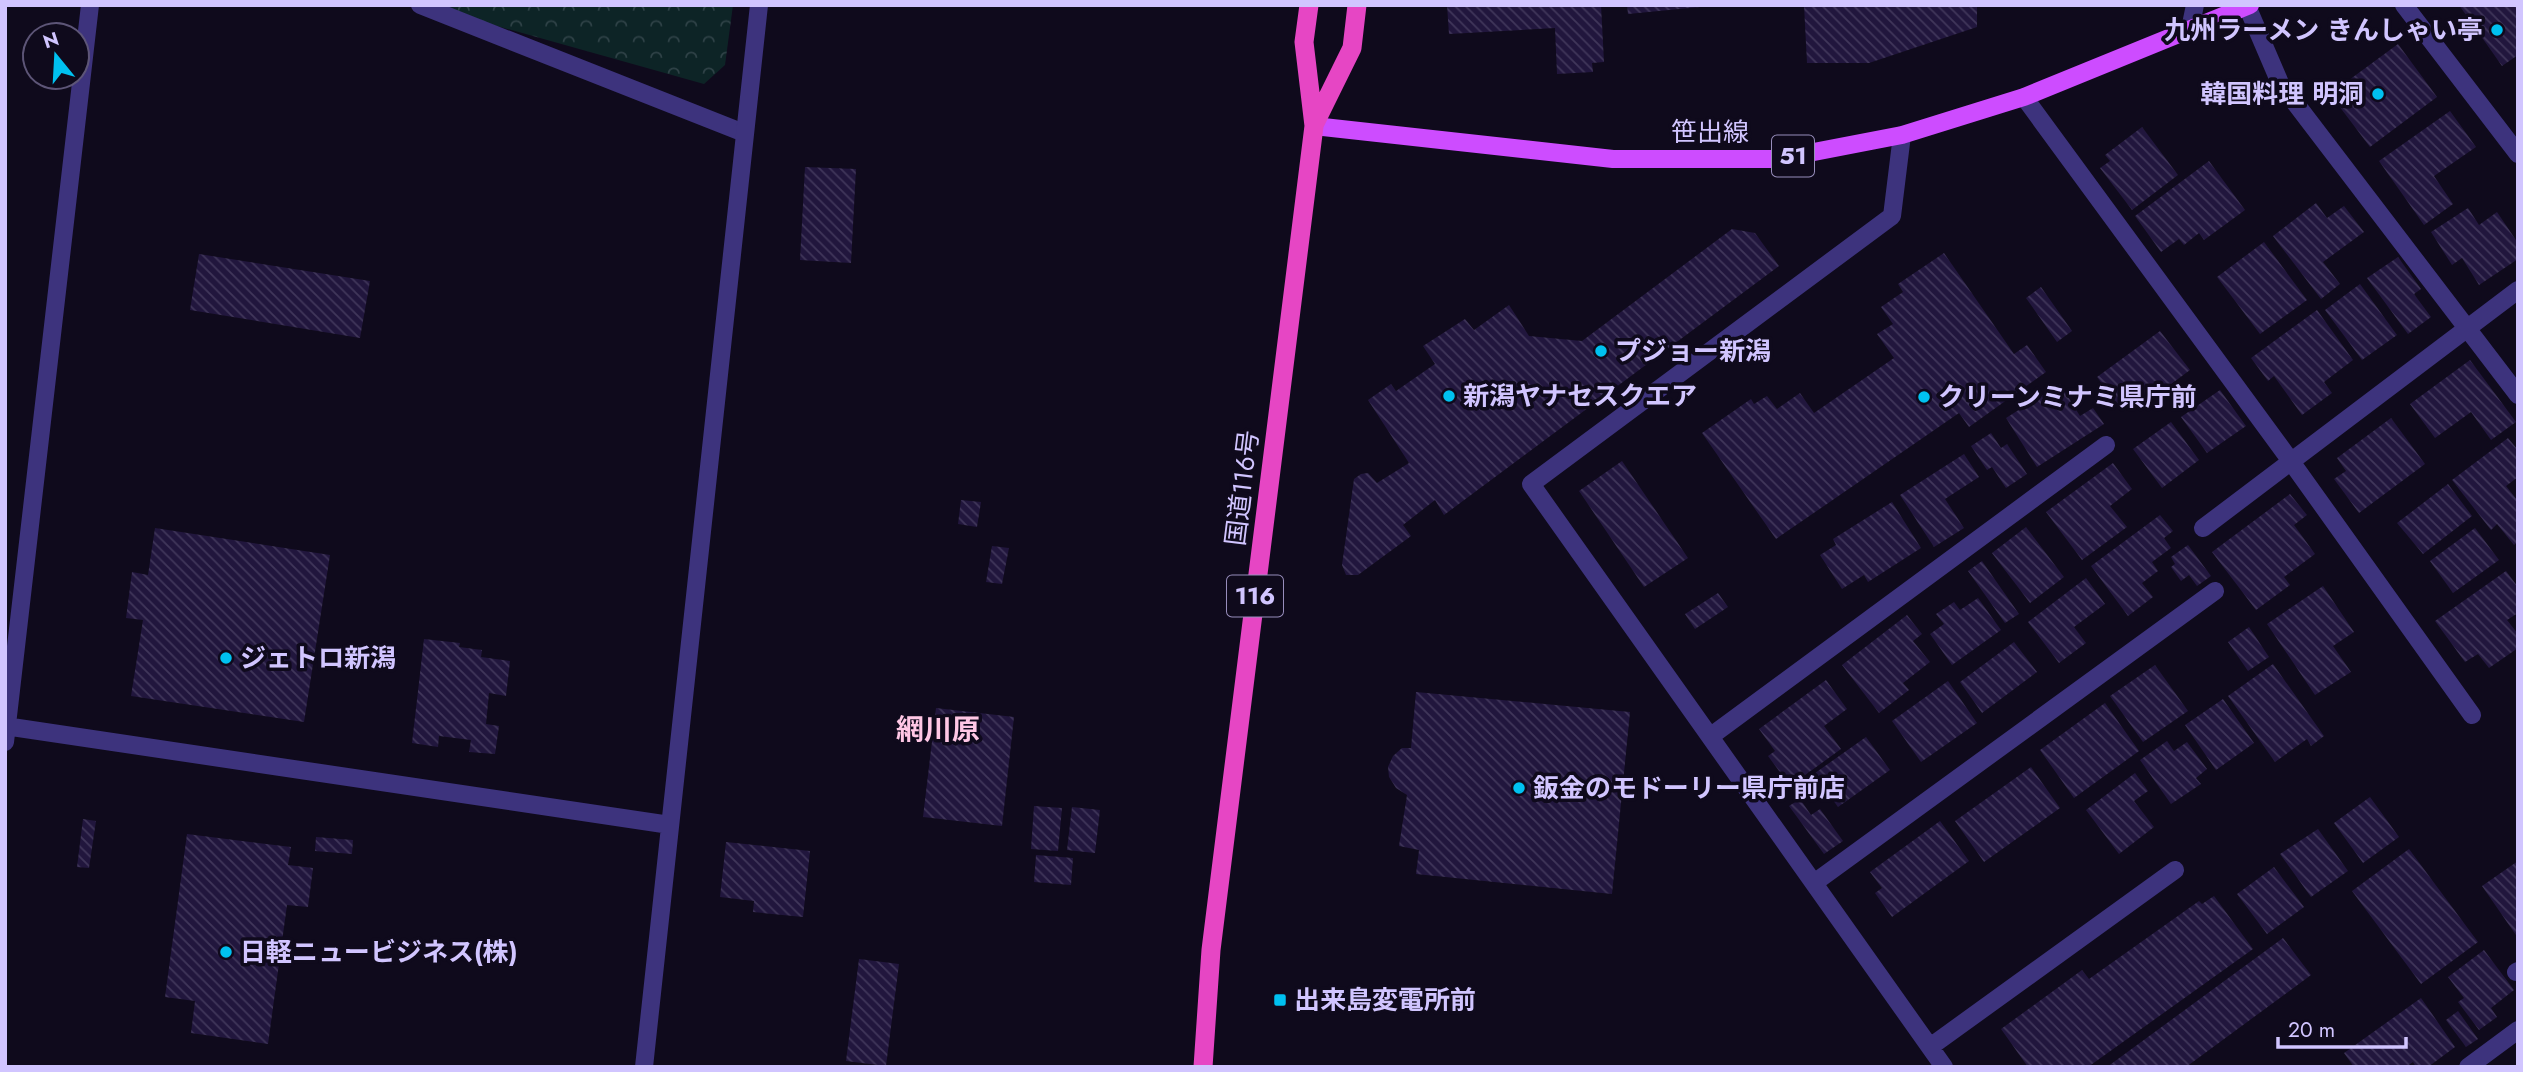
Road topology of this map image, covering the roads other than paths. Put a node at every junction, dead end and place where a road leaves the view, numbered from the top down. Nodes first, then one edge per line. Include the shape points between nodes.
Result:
1 (90, 5) edge
2 (420, 5) edge
3 (759, 5) edge
4 (1309, 5) edge
5 (1357, 5) edge
6 (2195, 5) edge
7 (2404, 5) edge
8 (2248, 6) edge
9 (2190, 29) junction
10 (2024, 97) junction
11 (1314, 126) junction
12 (744, 134) junction
13 (1902, 135) junction
14 (2518, 153) edge
15 (2518, 290) edge
16 (2468, 330) junction
17 (2518, 395) edge
18 (2106, 445) dead end
19 (2290, 460) junction
20 (2203, 528) dead end
21 (2215, 591) dead end
22 (2472, 715) dead end
23 (6, 732) edge
24 (1711, 736) junction
25 (670, 825) junction
26 (2175, 870) dead end
27 (1814, 883) junction
28 (2518, 1030) edge
29 (1930, 1047) junction
30 (644, 1067) edge
31 (1203, 1067) edge
32 (1944, 1067) edge
33 (2468, 1067) edge

1 - 23 street
2 - 12 street
3 - 12 street
4 - 11 highway, 国道116号 / 116 via 1304,42
5 - 11 highway, 国道116号 / 116 via 1352,48
6 - 9 street
7 - 14 street
8 - 9 main road, 笹出線 / 51
8 - 16 street via 2280,82
9 - 10 main road, 笹出線 / 51
10 - 13 main road, 笹出線 / 51
10 - 19 street
11 - 13 main road, 笹出線 / 51 via 1613,159 1778,159
11 - 31 highway, 国道116号 / 116 via 1213,936
12 - 25 street
13 - 24 street via 1892,216 1531,484
15 - 16 street
16 - 17 street
16 - 19 street
18 - 24 street
19 - 20 street
19 - 22 street
21 - 27 street
23 - 25 street
24 - 27 street
25 - 30 street
26 - 29 street
27 - 29 street
28 - 33 street
29 - 32 street

